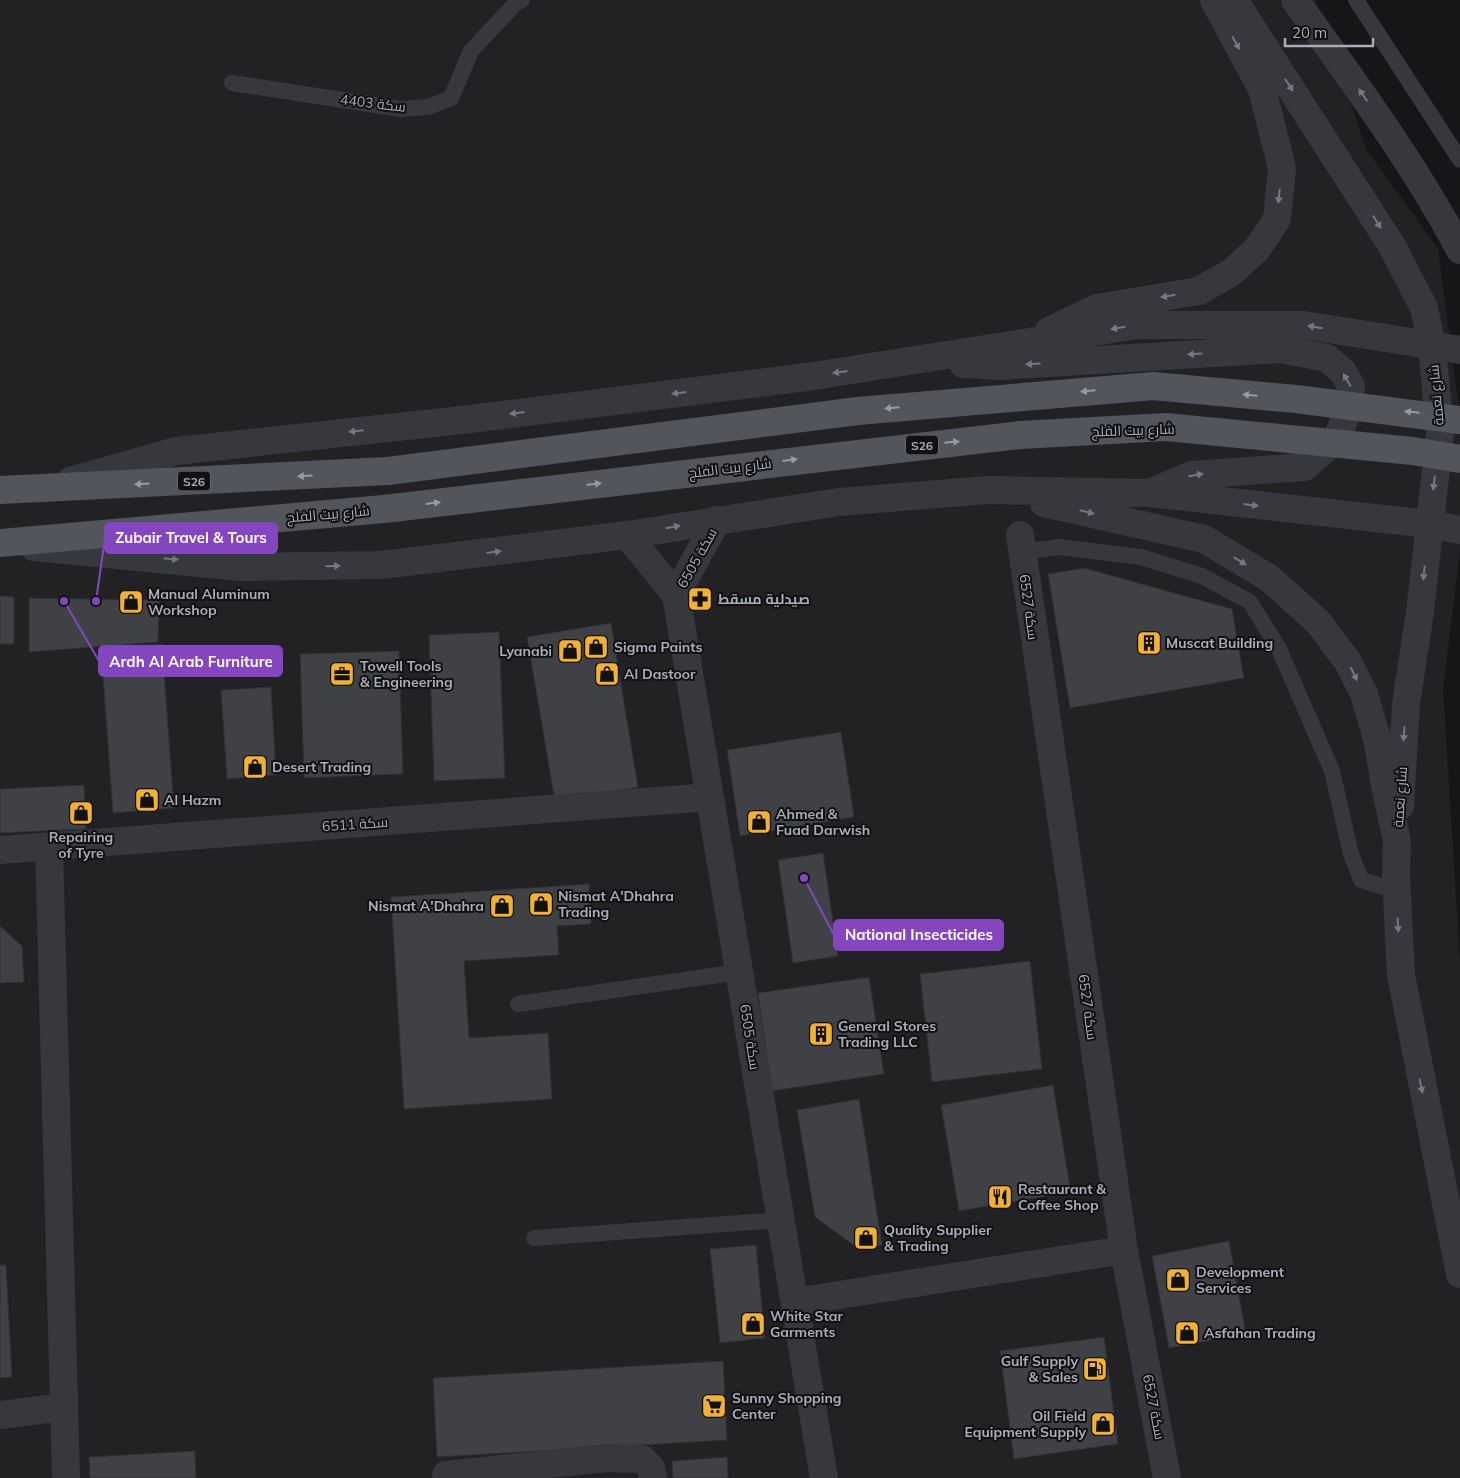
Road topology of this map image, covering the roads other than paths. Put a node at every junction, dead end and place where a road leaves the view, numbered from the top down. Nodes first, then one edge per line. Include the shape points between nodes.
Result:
1 (522, 0) edge
2 (1214, 0) edge
3 (1234, 0) edge
4 (1295, 0) edge
5 (1356, 0) edge
6 (232, 83) dead end
7 (1391, 135) junction
8 (1460, 160) edge
9 (1460, 208) edge
10 (1460, 250) edge
11 (1026, 342) junction
12 (1432, 347) junction
13 (1460, 350) edge
14 (911, 362) junction
15 (1460, 420) edge
16 (1460, 459) edge
17 (40, 489) junction
18 (0, 490) edge
19 (988, 490) junction
20 (1150, 492) junction
21 (717, 520) junction
22 (1429, 524) junction
23 (1460, 530) edge
24 (627, 535) junction
25 (0, 544) edge
26 (1021, 544) joint
27 (676, 595) junction
28 (710, 797) junction
29 (1397, 842) junction
30 (49, 847) junction
31 (0, 850) edge
32 (1397, 891) junction
33 (739, 972) junction
34 (518, 1004) dead end
35 (780, 1220) junction
36 (534, 1238) dead end
37 (1124, 1250) junction
38 (1460, 1274) edge
39 (794, 1302) junction
40 (63, 1407) junction
41 (0, 1415) edge
42 (512, 1473) edge
43 (446, 1475) dead end
44 (66, 1478) edge
45 (653, 1478) edge
46 (824, 1478) edge
47 (1167, 1478) edge

1 - 6 lane, سكة 4403 via 471,51 451,98 428,107 401,109
2 -> 11 street via 1262,89 1282,168 1277,219 1258,249 1232,272 1199,292 1097,308
3 -> 12 street, شارع نعمة via 1392,246 1424,308
7 -> 4 street
5 - 8 lane
7 - 9 street
7 - 10 street via 1429,193
12 -> 11 street via 1304,325 1138,325
11 - 14 street
12 - 13 street
12 -> 22 street, شارع نعمة via 1440,433
14 -> 17 street via 481,418 176,452
20 -> 14 street via 1192,475 1305,467 1337,438 1349,408 1351,386 1343,372 1327,358 1280,349 999,366
15 -> 17 main road, S26, bridge via 1296,399 1154,386 858,410 388,472
25 -> 16 main road, شارع بيت الفلج / S26, bridge via 384,509 1020,435 1166,427 1413,451
17 - 18 main road, S26
19 - 20 street
19 - 21 street via 839,502
19 -> 29 street via 1204,539 1269,578 1318,622 1352,670 1364,694 1378,742
20 -> 22 street
24 -> 21 street
21 - 27 street, سكة 6505
22 - 23 street
22 -> 29 street, شارع نعمة via 1406,704
25 -> 24 street via 240,567 382,565
24 - 27 street, سكة 6505
26 - 32 lane via 1141,557 1202,576 1250,602 1279,649 1332,772 1351,854 1361,880
26 - 37 street, سكة 6527
27 - 28 street, سكة 6505
28 - 30 street, سكة 6511
28 - 33 street, سكة 6505
29 - 32 street
30 - 31 street, سكة 6511
30 - 40 street
32 -> 38 street via 1401,975
33 - 34 lane
33 - 35 street, سكة 6505
35 - 36 lane
35 - 39 street, سكة 6505
37 - 39 street
37 - 47 street, سكة 6527
39 - 46 street, سكة 6505
40 - 41 street
40 - 44 street
42 - 43 street
42 - 45 street via 606,1458 642,1459 651,1468

